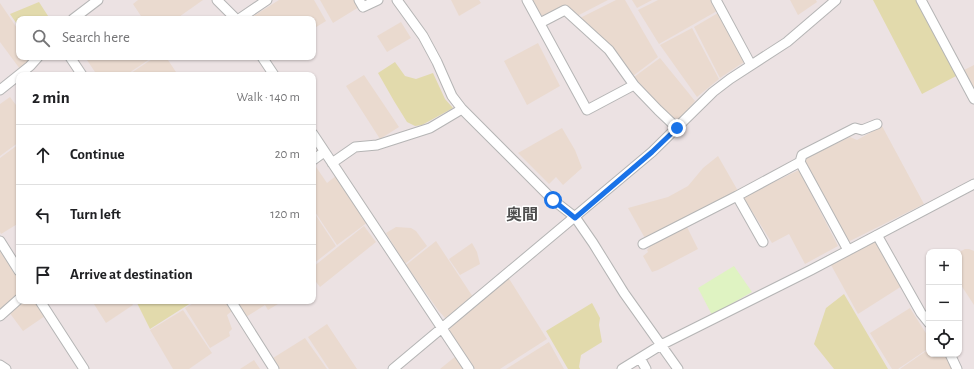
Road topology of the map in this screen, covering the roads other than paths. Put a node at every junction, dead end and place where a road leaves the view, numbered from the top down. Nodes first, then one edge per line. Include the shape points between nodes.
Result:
1 (98, 0) edge
2 (217, 0) edge
3 (268, 0) edge
4 (358, 0) edge
5 (378, 0) edge
6 (397, 0) edge
7 (527, 0) edge
8 (716, 0) edge
9 (836, 0) edge
10 (921, 0) edge
11 (77, 16) edge
12 (233, 16) edge
13 (244, 16) edge
14 (540, 24) junction
15 (35, 60) edge
16 (72, 60) edge
17 (264, 60) edge
18 (751, 65) junction
19 (22, 72) edge
20 (80, 72) edge
21 (272, 72) edge
22 (16, 77) edge
23 (634, 85) junction
24 (0, 90) edge
25 (974, 99) edge
26 (462, 109) junction
27 (877, 124) dead end
28 (677, 128) junction
29 (316, 139) edge
30 (324, 152) junction
31 (316, 158) edge
32 (800, 162) junction
33 (332, 163) junction
34 (974, 184) edge
35 (737, 196) junction
36 (575, 218) junction
37 (877, 235) junction
38 (0, 241) edge
39 (763, 242) dead end
40 (644, 244) dead end
41 (848, 250) junction
42 (16, 266) edge
43 (16, 302) edge
44 (46, 304) edge
45 (233, 304) edge
46 (0, 316) edge
47 (927, 321) edge
48 (442, 329) junction
49 (661, 344) junction
50 (951, 357) edge
51 (640, 358) junction
52 (84, 369) edge
53 (274, 369) edge
54 (393, 369) edge
55 (469, 369) edge
56 (622, 369) edge
57 (646, 369) edge
58 (678, 369) edge
59 (957, 369) edge

1 - 11 street
2 - 12 street
3 - 13 street
4 - 5 street via 362,7
6 - 26 street via 423,36 452,96
7 - 14 street
8 - 18 street
9 - 18 street via 787,42
10 - 25 street
14 - 23 street via 565,10 609,50
14 - 23 street via 587,110
15 - 19 street
16 - 20 street
17 - 21 street
18 - 28 street via 713,92
22 - 24 street
23 - 28 street
26 - 33 street via 430,128 377,145 355,147
26 - 36 street via 553,200
27 - 32 street via 862,130 855,128 802,155
28 - 36 street
29 - 30 street
30 - 31 street
30 - 33 street
32 - 35 street
32 - 41 street
33 - 48 street
34 - 37 street
35 - 39 street
35 - 40 street
36 - 48 street
36 - 49 street
37 - 41 street
37 - 47 street
38 - 42 street
41 - 49 street
43 - 46 street
44 - 52 street
45 - 53 street
48 - 54 street
48 - 55 street
49 - 51 street
49 - 58 street
50 - 59 street
51 - 56 street
51 - 57 street

